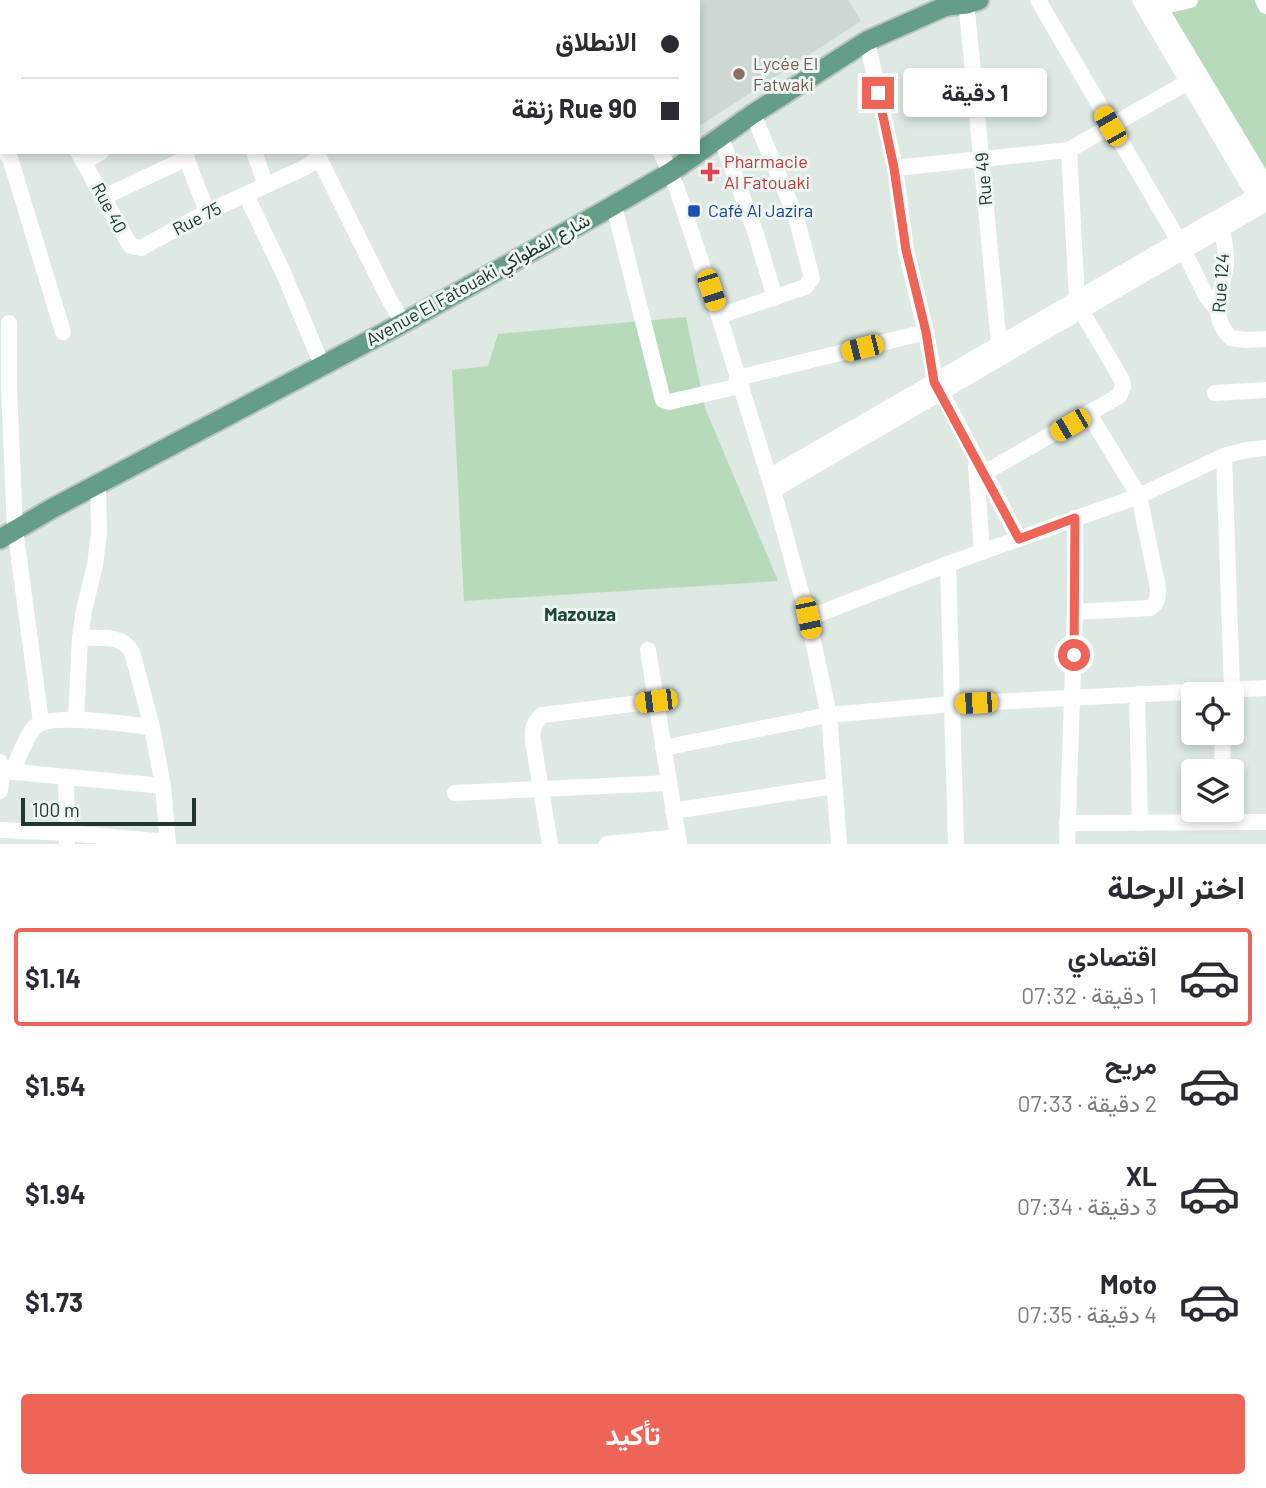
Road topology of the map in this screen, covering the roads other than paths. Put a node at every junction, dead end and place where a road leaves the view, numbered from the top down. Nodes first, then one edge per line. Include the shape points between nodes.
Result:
1 (1038, 0) edge
2 (1140, 0) edge
3 (1190, 0) edge
4 (1263, 0) edge
5 (962, 2) edge
6 (1158, 4) edge
7 (1266, 6) edge
8 (867, 41) junction
9 (1194, 79) junction
10 (752, 114) junction
11 (1110, 126) junction
12 (721, 137) junction
13 (1069, 150) junction
14 (700, 152) edge
15 (6, 154) edge
16 (255, 154) edge
17 (661, 154) edge
18 (697, 154) edge
19 (186, 155) edge
20 (320, 155) edge
21 (81, 157) edge
22 (982, 160) junction
23 (894, 168) junction
24 (671, 172) junction
25 (266, 185) junction
26 (246, 195) junction
27 (104, 197) junction
28 (1264, 197) edge
29 (614, 206) junction
30 (207, 212) junction
31 (1222, 230) junction
32 (150, 244) joint
33 (1182, 246) junction
34 (775, 298) junction
35 (1079, 305) junction
36 (1216, 308) junction
37 (719, 316) junction
38 (9, 323) dead end
39 (403, 323) junction
40 (63, 332) dead end
41 (926, 332) junction
42 (1266, 339) edge
43 (1002, 350) junction
44 (322, 365) junction
45 (739, 382) junction
46 (937, 387) junction
47 (5, 388) edge
48 (1266, 390) edge
49 (1215, 393) dead end
50 (1089, 414) junction
51 (1266, 448) edge
52 (1224, 456) junction
53 (979, 470) junction
54 (771, 484) junction
55 (98, 485) junction
56 (1139, 496) junction
57 (1075, 518) junction
58 (7, 534) edge
59 (1019, 539) junction
60 (982, 552) junction
61 (948, 564) junction
62 (1075, 612) junction
63 (808, 618) junction
64 (80, 638) junction
65 (648, 650) dead end
66 (1227, 682) edge
67 (1266, 688) edge
68 (1244, 690) edge
69 (1181, 693) edge
70 (1137, 694) junction
71 (1073, 698) junction
72 (656, 701) junction
73 (952, 704) junction
74 (829, 715) junction
75 (76, 720) junction
76 (41, 722) junction
77 (152, 727) junction
78 (663, 748) junction
79 (5, 768) edge
80 (66, 777) junction
81 (669, 783) junction
82 (163, 786) junction
83 (834, 786) junction
84 (541, 789) junction
85 (0, 791) edge
86 (454, 793) dead end
87 (673, 811) junction
88 (1181, 819) edge
89 (1244, 819) edge
90 (1266, 822) edge
91 (1067, 823) junction
92 (1140, 823) junction
93 (0, 830) edge
94 (67, 838) edge
95 (678, 841) edge
96 (168, 843) edge
97 (550, 844) edge
98 (607, 844) edge
99 (839, 844) edge
100 (956, 844) edge
101 (1067, 844) edge

1 - 11 street
2 - 9 street
3 - 6 street
4 - 7 street
5 - 8 main road, Avenue El Fatouaki شارع الفطواكي
5 - 22 street, Rue 49
6 - 9 street
8 - 10 main road, Avenue El Fatouaki شارع الفطواكي
8 - 23 street
9 - 11 street
9 - 28 street
10 - 12 main road, Avenue El Fatouaki شارع الفطواكي
10 - 34 street via 796,217 812,274 805,287
11 - 13 street
11 - 33 street
12 - 14 main road, Avenue El Fatouaki شارع الفطواكي
12 - 34 street
13 - 22 street
13 - 35 street
15 - 40 street
16 - 25 street
17 - 24 street
18 - 24 main road, Avenue El Fatouaki شارع الفطواكي
19 - 27 street
19 - 30 street
20 - 25 street, Rue 75 via 304,169
20 - 39 street
21 - 27 street, Rue 40
22 - 23 street
22 - 43 street, Rue 49
23 - 41 street via 906,250
24 - 29 main road, Avenue El Fatouaki شارع الفطواكي
24 - 37 street
25 - 26 street, Rue 75
26 - 30 street, Rue 75
26 - 44 street
27 - 32 street, Rue 40 via 131,246
28 - 31 street
28 - 33 street
29 - 39 main road, Avenue El Fatouaki شارع الفطواكي
29 - 45 street via 663,400
30 - 32 street, Rue 75
31 - 33 street
31 - 36 street, Rue 124 via 1226,263
33 - 35 street
33 - 36 street
34 - 37 street
35 - 43 street
35 - 50 street via 1123,387 1119,396
36 - 42 street, Rue 124 via 1219,322 1231,338
37 - 45 street
38 - 47 street
39 - 44 main road, Avenue El Fatouaki شارع الفطواكي
41 - 45 street
41 - 46 street
43 - 46 street
44 - 55 main road, Avenue El Fatouaki شارع الفطواكي
45 - 54 street
46 - 53 street
46 - 54 street
47 - 58 street
48 - 49 street
50 - 53 street
50 - 56 street
51 - 52 street
52 - 56 street
52 - 66 street
53 - 59 street
53 - 60 street
54 - 63 street
55 - 58 main road, Avenue El Fatouaki شارع الفطواكي
55 - 64 street via 96,565
56 - 57 street
56 - 62 street via 1158,589 1156,604
57 - 59 street
57 - 62 street
58 - 76 street
59 - 60 street
60 - 61 street
61 - 63 street
61 - 73 street
62 - 71 street
63 - 74 street
64 - 75 street
64 - 77 street via 109,638 128,644
65 - 72 street
67 - 68 street
69 - 70 street
70 - 71 street
70 - 92 street
71 - 73 street
71 - 91 street
72 - 78 street
72 - 84 street via 542,715 532,729
73 - 74 street
73 - 100 street
74 - 78 street
74 - 83 street
75 - 76 street
75 - 77 street
76 - 79 street
77 - 82 street
78 - 81 street
79 - 80 street
79 - 85 street
80 - 82 street
80 - 94 street
81 - 84 street
81 - 87 street
82 - 96 street
83 - 87 street
83 - 99 street
84 - 86 street
84 - 97 street
87 - 95 street
88 - 92 street
89 - 90 street
91 - 92 street
91 - 101 street
93 - 94 street
94 - 96 street
95 - 98 street

